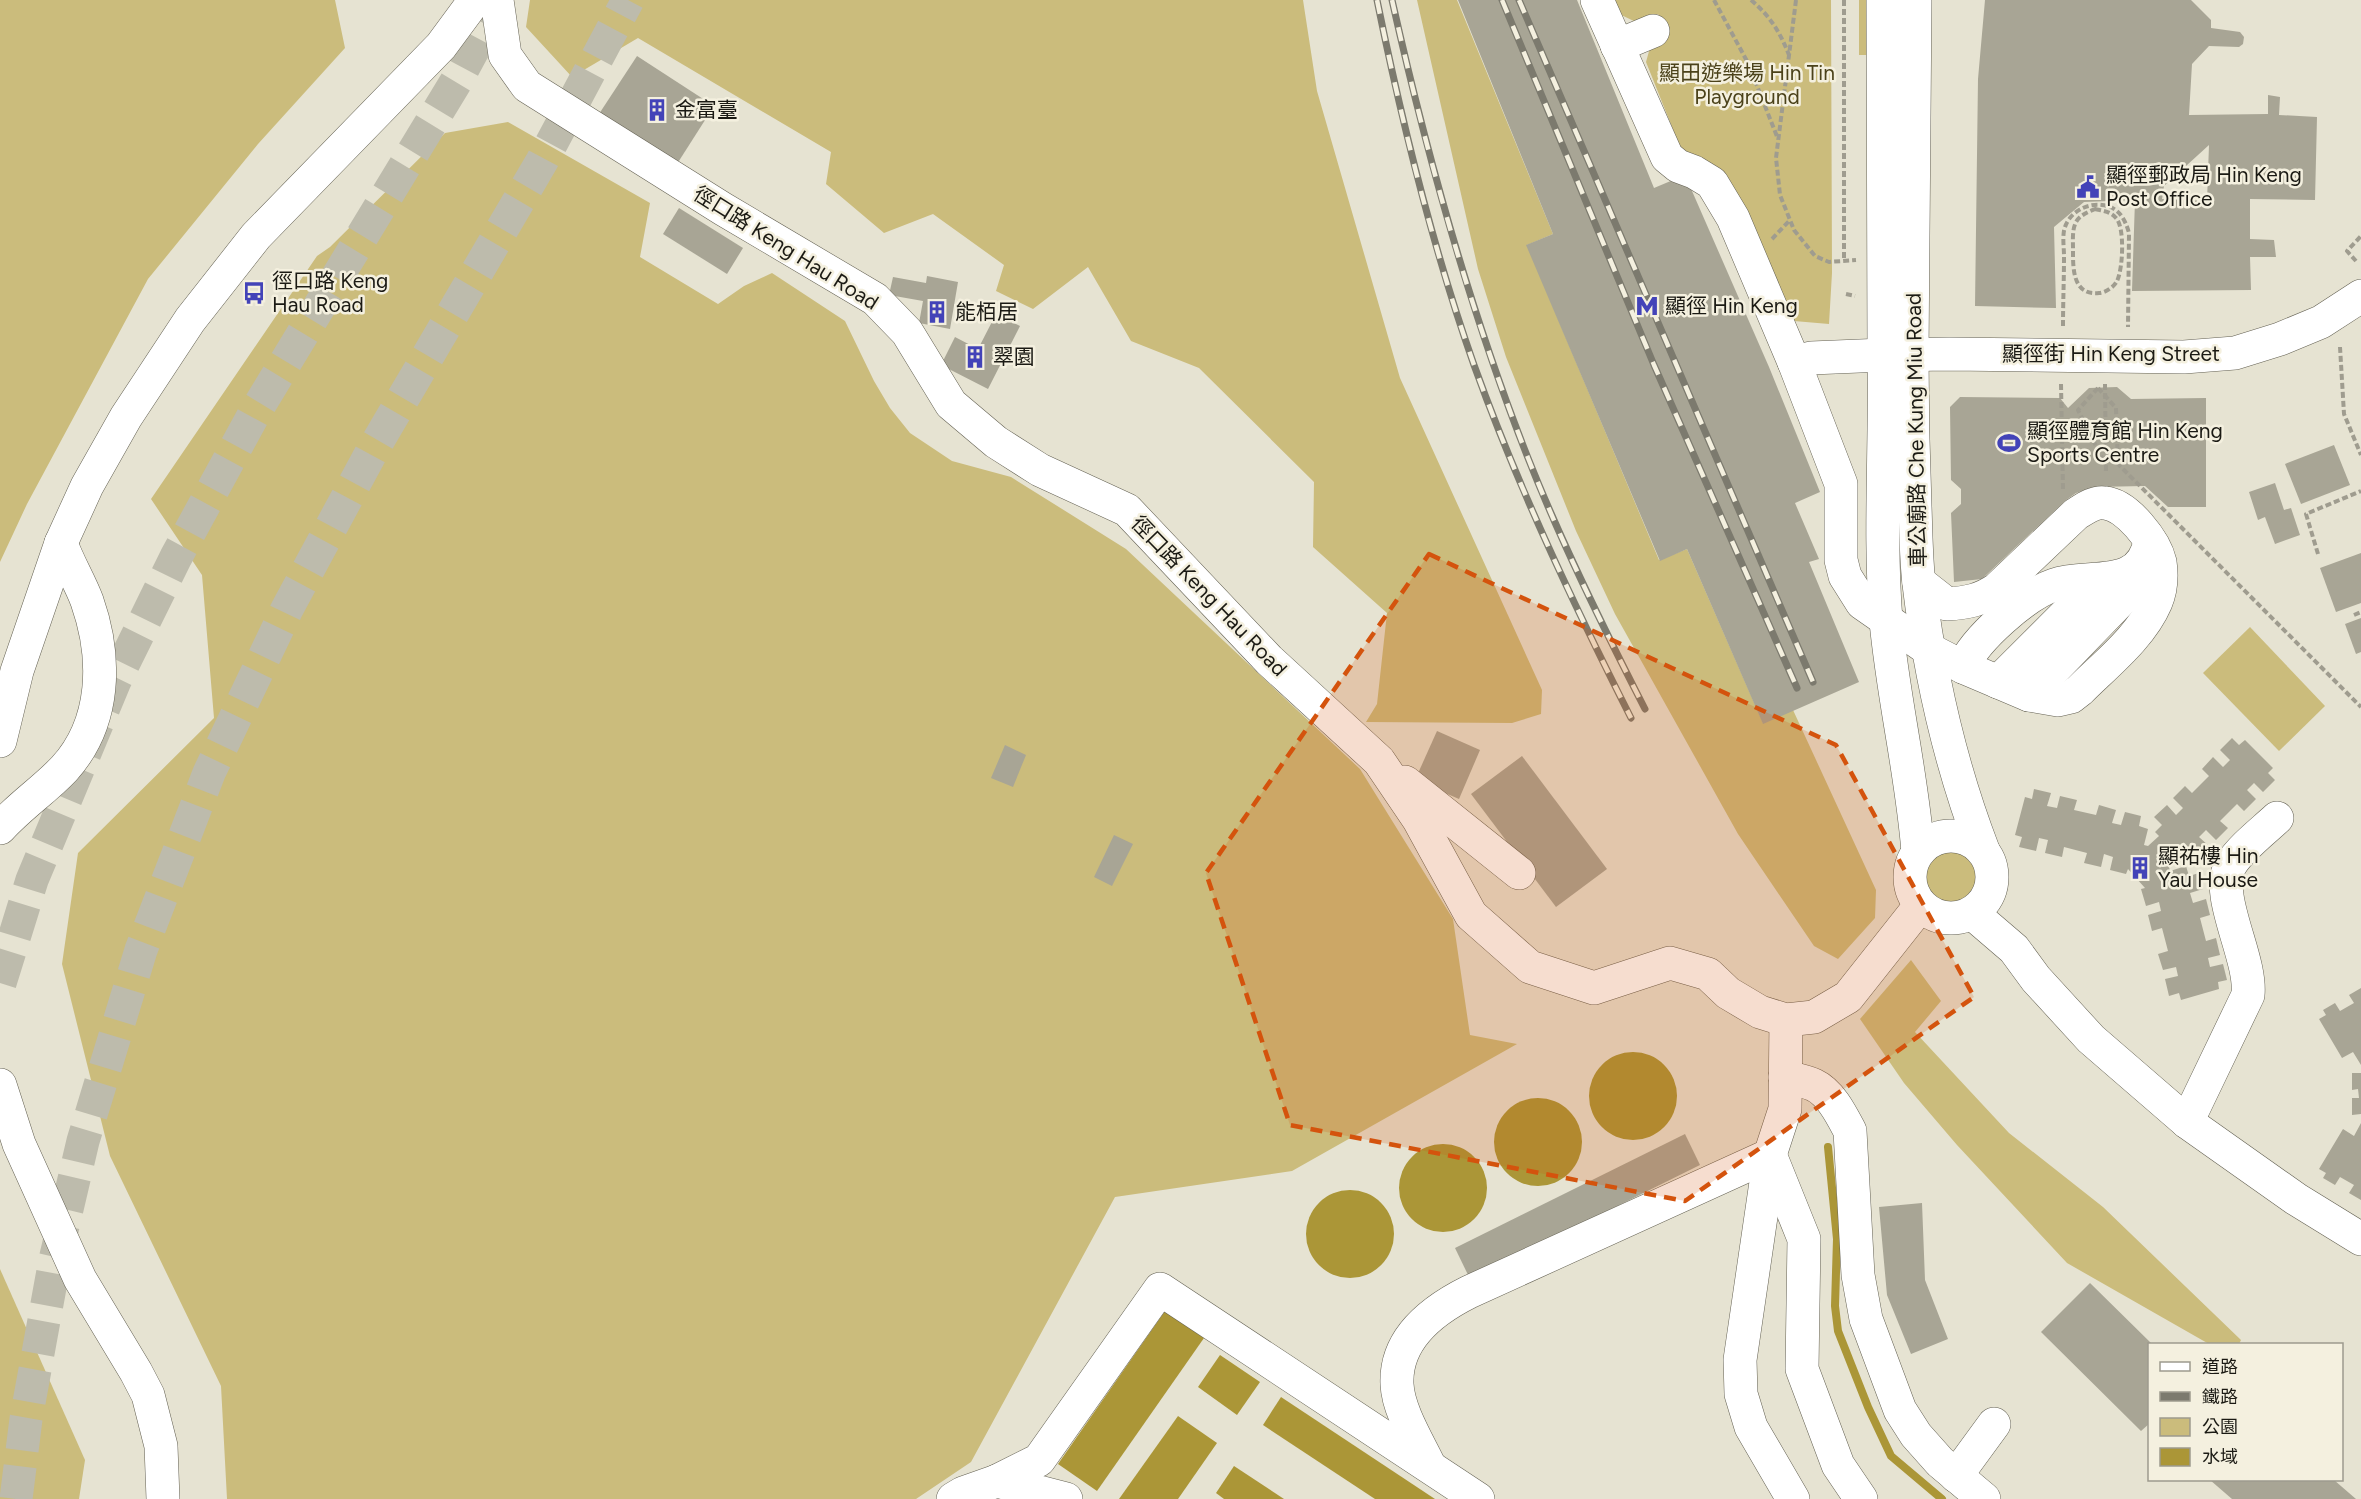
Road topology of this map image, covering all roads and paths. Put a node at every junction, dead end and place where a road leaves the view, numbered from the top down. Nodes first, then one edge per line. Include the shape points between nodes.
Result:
1 (475, 0) edge
2 (497, 0) edge
3 (1597, 0) edge
4 (1714, 0) edge
5 (1751, 0) edge
6 (1796, 0) edge
7 (1844, 0) edge
8 (1883, 0) edge
9 (1915, 0) edge
10 (1653, 31) dead end
11 (1617, 46) junction
12 (1790, 57) junction
13 (1778, 140) junction
14 (2095, 207) junction
15 (2361, 236) edge
16 (1863, 260) dead end
17 (1844, 261) junction
18 (2355, 261) dead end
19 (2360, 301) edge
20 (2063, 326) dead end
21 (2128, 327) dead end
22 (2340, 347) dead end
23 (1898, 355) junction
24 (1794, 362) junction
25 (2061, 383) dead end
26 (2105, 384) dead end
27 (2361, 455) edge
28 (2105, 465) junction
29 (2106, 478) dead end
30 (2063, 491) dead end
31 (2361, 491) edge
32 (61, 543) junction
33 (2155, 551) junction
34 (2318, 555) dead end
35 (1918, 582) junction
36 (2361, 612) edge
37 (2354, 615) dead end
38 (1887, 621) junction
39 (1928, 649) junction
40 (1979, 674) junction
41 (2361, 707) edge
42 (0, 741) edge
43 (1373, 756) junction
44 (2277, 818) dead end
45 (0, 828) edge
46 (1983, 850) junction
47 (1918, 852) junction
48 (1519, 873) dead end
49 (1920, 906) junction
50 (1972, 913) junction
51 (1786, 1020) junction
52 (1785, 1077) junction
53 (0, 1085) edge
54 (2187, 1122) junction
55 (1770, 1155) junction
56 (2361, 1239) edge
57 (1994, 1424) dead end
58 (161, 1446) junction
59 (1430, 1467) junction
60 (1956, 1476) junction
61 (998, 1481) junction
62 (163, 1499) edge
63 (177, 1499) edge
64 (952, 1499) edge
65 (1066, 1499) edge
66 (1478, 1499) edge
67 (1793, 1499) edge
68 (1861, 1499) edge
69 (1984, 1499) edge

1 - 32 street via 441,46 225,273 106,448
2 - 43 street, 徑口路 Keng Hau Road via 505,55 527,86 875,299 907,332 951,404 996,442 1040,470 1127,510 1269,660
3 - 11 street
4 - 13 path via 1748,63
5 - 12 path via 1781,34
6 - 12 path
7 - 17 path
8 - 23 street, 車公廟路 Che Kung Miu Road
9 - 23 street, 車公廟路 Che Kung Miu Road
10 - 11 street
11 - 24 street via 1667,157 1712,183 1723,198
12 - 13 path
13 - 17 path via 1780,195 1794,230 1815,256 1829,262
14 - 14 path via 2108,211 2122,230 2117,280 2110,289 2099,293 2087,292 2072,274 2076,221
14 - 20 path via 2086,206 2076,212 2064,228
14 - 21 path via 2118,210 2129,233
15 - 18 path via 2347,251
16 - 17 path
19 - 23 street, 顯徑街 Hin Keng Street via 2321,322 2235,353 2184,357
22 - 27 path via 2344,414
23 - 24 street, 顯徑街 Hin Keng Street
23 - 35 street, 車公廟路 Che Kung Miu Road
23 - 38 street, 車公廟路 Che Kung Miu Road via 1886,419 1883,548
24 - 38 street via 1841,484 1841,560 1845,576 1862,603
25 - 30 path
26 - 28 path
28 - 29 path
28 - 41 path, bridge via 2078,410 2098,388 2116,408 2118,464
31 - 34 path via 2306,514
32 - 42 street via 17,671
32 - 45 street via 86,598 98,642 100,683 95,715 84,741 64,768
33 - 35 street via 2130,516 2105,502 2076,514 1983,598 1947,604
33 - 40 street via 2115,579 2048,587 2024,600 1972,651
33 - 40 street via 2161,586 2142,626 2071,697 2058,700 2029,694
35 - 39 street, 車公廟路 Che Kung Miu Road
36 - 37 path
38 - 39 street
38 - 47 street, 車公廟路 Che Kung Miu Road
39 - 40 street
39 - 46 street, 車公廟路 Che Kung Miu Road via 1951,758
43 - 48 street
43 - 51 street, 徑口路 Keng Hau Road via 1419,820 1471,915 1530,967 1594,988 1670,963 1708,974 1728,993 1760,1012
44 - 54 street via 2235,858 2227,874 2227,894 2247,974 2248,996
46 - 47 street via 1960,836 1942,837
46 - 50 street via 1993,879 1983,903
47 - 49 street via 1910,866 1909,882
49 - 50 street via 1945,919
49 - 51 street, 徑口路 Keng Hau Road via 1848,997 1814,1017
50 - 54 street via 2014,949 2091,1039
51 - 52 street
52 - 55 street via 1785,1109
52 - 60 street via 1815,1085 1841,1114 1850,1131 1858,1275 1866,1319 1900,1410 1916,1436
53 - 58 street via 19,1144 80,1279 148,1395
54 - 56 street via 2296,1199
55 - 59 street via 1469,1292 1443,1305 1421,1325 1401,1351 1396,1384 1406,1417
55 - 67 street via 1740,1360 1741,1394 1751,1426
55 - 68 street via 1804,1239 1802,1369 1838,1465
57 - 60 street
58 - 62 street
58 - 63 street
59 - 61 street via 1160,1289 1039,1460
59 - 66 street
60 - 69 street
61 - 64 street
61 - 65 street

